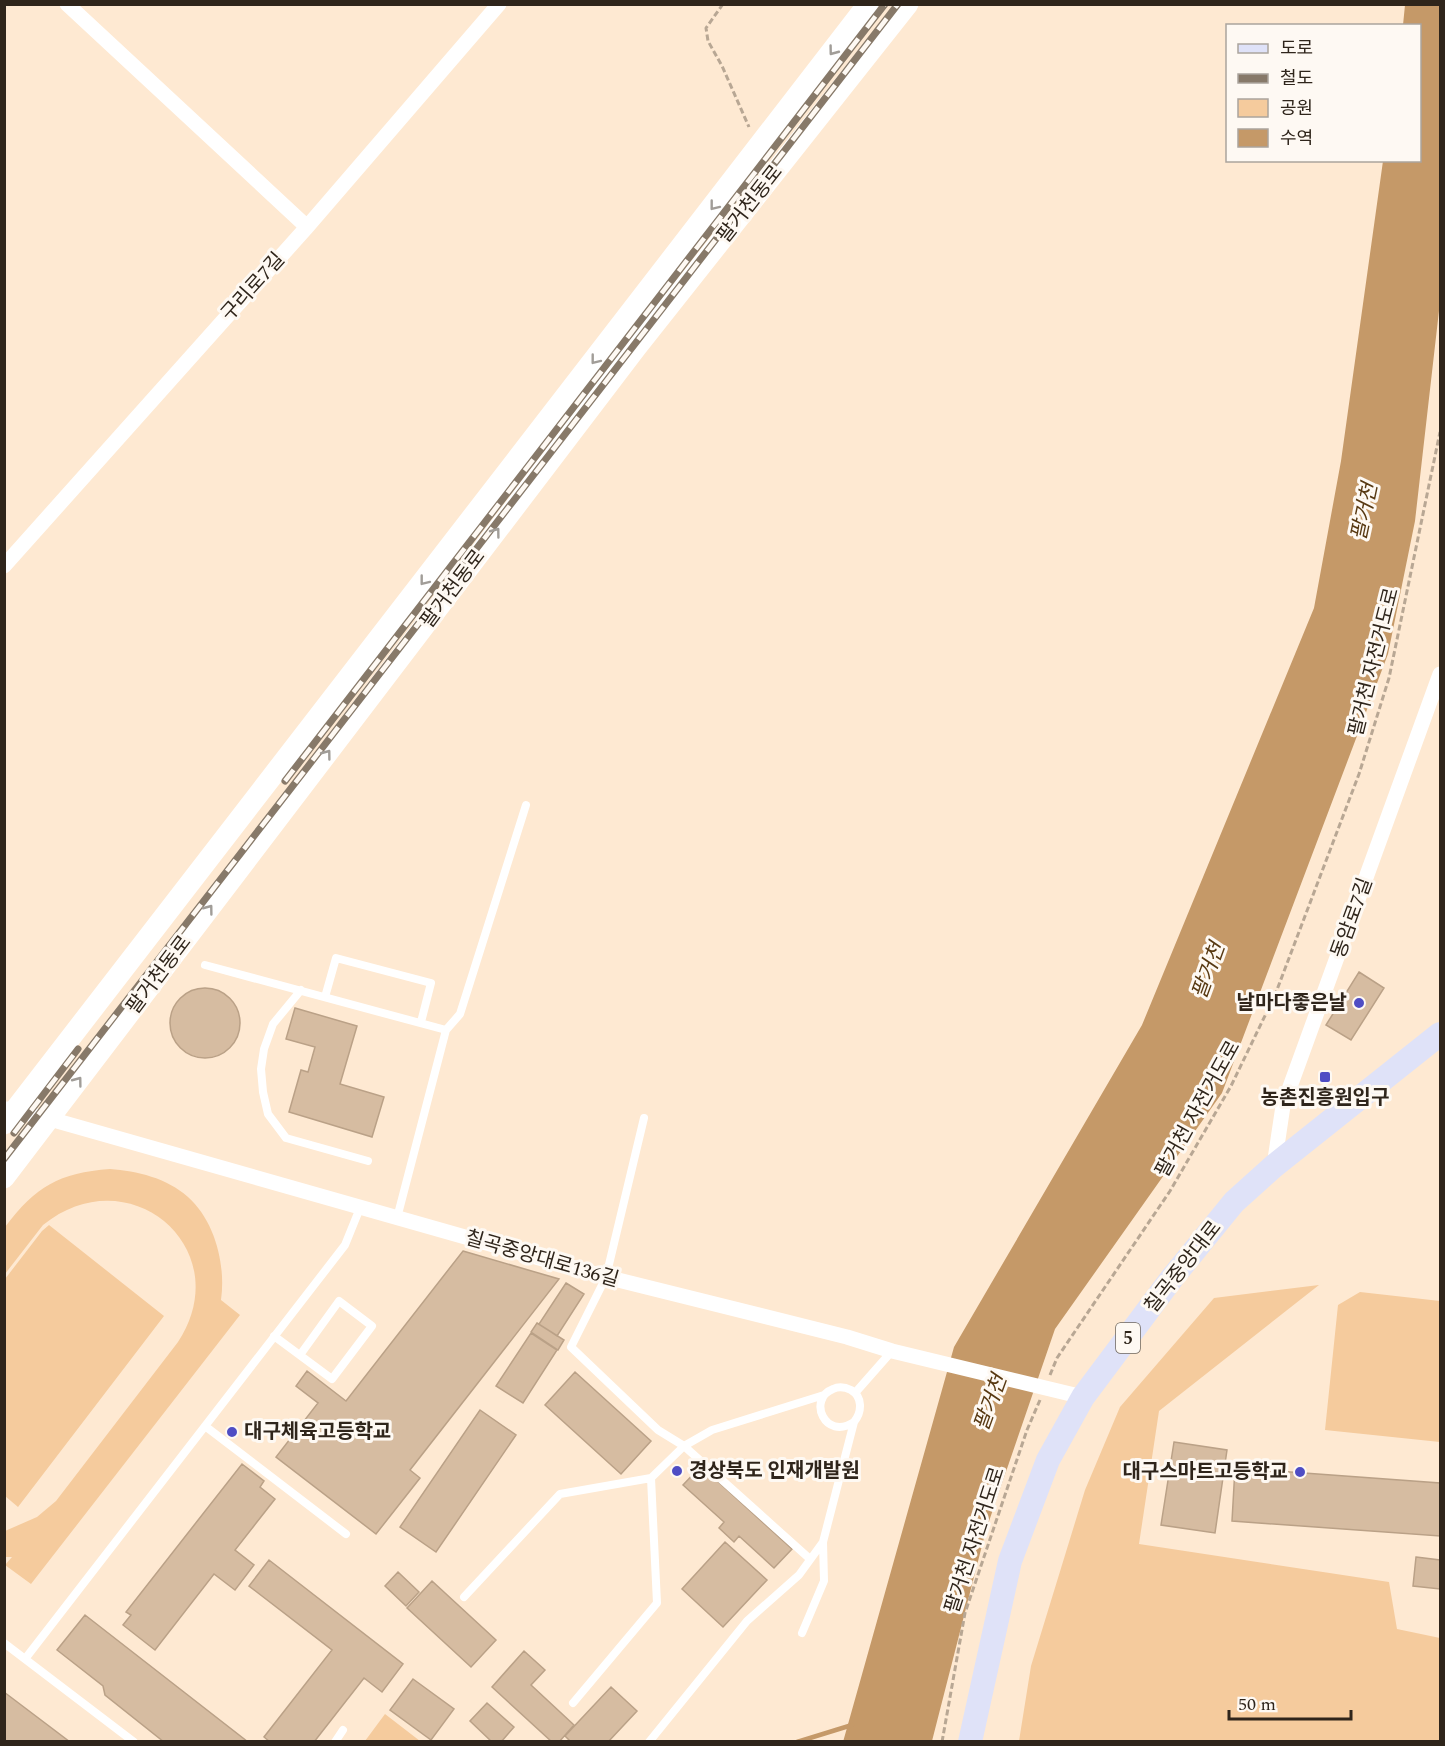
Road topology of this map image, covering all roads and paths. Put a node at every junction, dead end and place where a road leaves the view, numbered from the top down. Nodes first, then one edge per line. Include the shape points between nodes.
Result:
1 (67, 4) edge
2 (499, 4) edge
3 (723, 4) edge
4 (868, 4) edge
5 (908, 4) edge
6 (749, 127) dead end
7 (307, 227) junction
8 (1440, 432) edge
9 (4, 566) edge
10 (1440, 674) edge
11 (526, 805) dead end
12 (205, 965) dead end
13 (301, 990) junction
14 (325, 997) junction
15 (421, 1022) junction
16 (446, 1030) junction
17 (1440, 1034) edge
18 (8, 1115) edge
19 (644, 1118) dead end
20 (50, 1119) junction
21 (368, 1161) dead end
22 (1274, 1166) junction
23 (4, 1178) edge
24 (360, 1208) junction
25 (397, 1218) junction
26 (606, 1277) junction
27 (274, 1336) junction
28 (892, 1351) junction
29 (300, 1355) junction
30 (1053, 1385) junction
31 (855, 1393) junction
32 (824, 1395) junction
33 (1083, 1397) junction
34 (1040, 1400) dead end
35 (854, 1422) junction
36 (205, 1426) junction
37 (684, 1446) junction
38 (651, 1478) junction
39 (346, 1534) dead end
40 (823, 1542) junction
41 (810, 1559) junction
42 (464, 1597) dead end
43 (802, 1634) dead end
44 (4, 1643) edge
45 (25, 1659) junction
46 (573, 1703) dead end
47 (343, 1730) dead end
48 (134, 1742) edge
49 (334, 1742) edge
50 (649, 1742) edge
51 (942, 1742) edge
52 (970, 1742) edge

1 - 7 street
2 - 7 street, 구리로7길
3 - 6 path via 706,28 708,41
4 -> 18 street, 팔거천동로
20 -> 5 street, 팔거천동로 via 636,348
7 - 9 street, 구리로7길
8 - 30 path, 팔거천 자전거도로 via 1389,678 1359,774 1275,995 1231,1086 1170,1191 1057,1358
10 - 22 street, 동암로7길 via 1283,1106
11 - 16 lane via 460,1014
12 - 13 lane
13 - 14 lane
13 - 21 lane via 273,1024 264,1049 261,1069 268,1114 286,1138
14 - 15 lane
14 - 15 lane via 336,958 431,983
15 - 16 lane
16 - 25 lane
17 - 22 main road, 칠곡중앙대로 / 5
18 - 20 street, 칠곡중앙대로136길
19 - 26 lane
20 - 23 street, 팔거천동로
20 - 24 street, 칠곡중앙대로136길
22 - 33 main road, 칠곡중앙대로 / 5 via 1234,1202
24 - 25 street, 칠곡중앙대로136길
24 - 27 lane via 345,1245
25 - 26 street, 칠곡중앙대로136길
26 - 28 street, 칠곡중앙대로136길
26 - 37 lane via 571,1347 658,1430
27 - 29 lane
27 - 36 lane
28 - 30 street, 칠곡중앙대로136길
28 - 31 lane
29 - 29 lane via 332,1379 372,1326 339,1301
30 - 33 street, 칠곡중앙대로136길
31 - 32 lane via 842,1387
31 - 35 lane via 861,1404
32 - 35 lane via 820,1408 825,1420 836,1427
32 - 37 lane via 712,1430
33 - 52 main road, 칠곡중앙대로 / 5 via 1048,1460 1010,1561
34 - 51 path, 팔거천 자전거도로 via 965,1612
35 - 40 lane
36 - 39 lane
36 - 45 lane
37 - 38 lane
37 - 41 lane
38 - 42 lane via 560,1494
38 - 46 lane via 657,1603
40 - 41 lane
40 - 43 lane via 824,1581
41 - 50 lane via 799,1575 747,1621
44 - 45 lane
45 - 48 lane
47 - 49 lane

